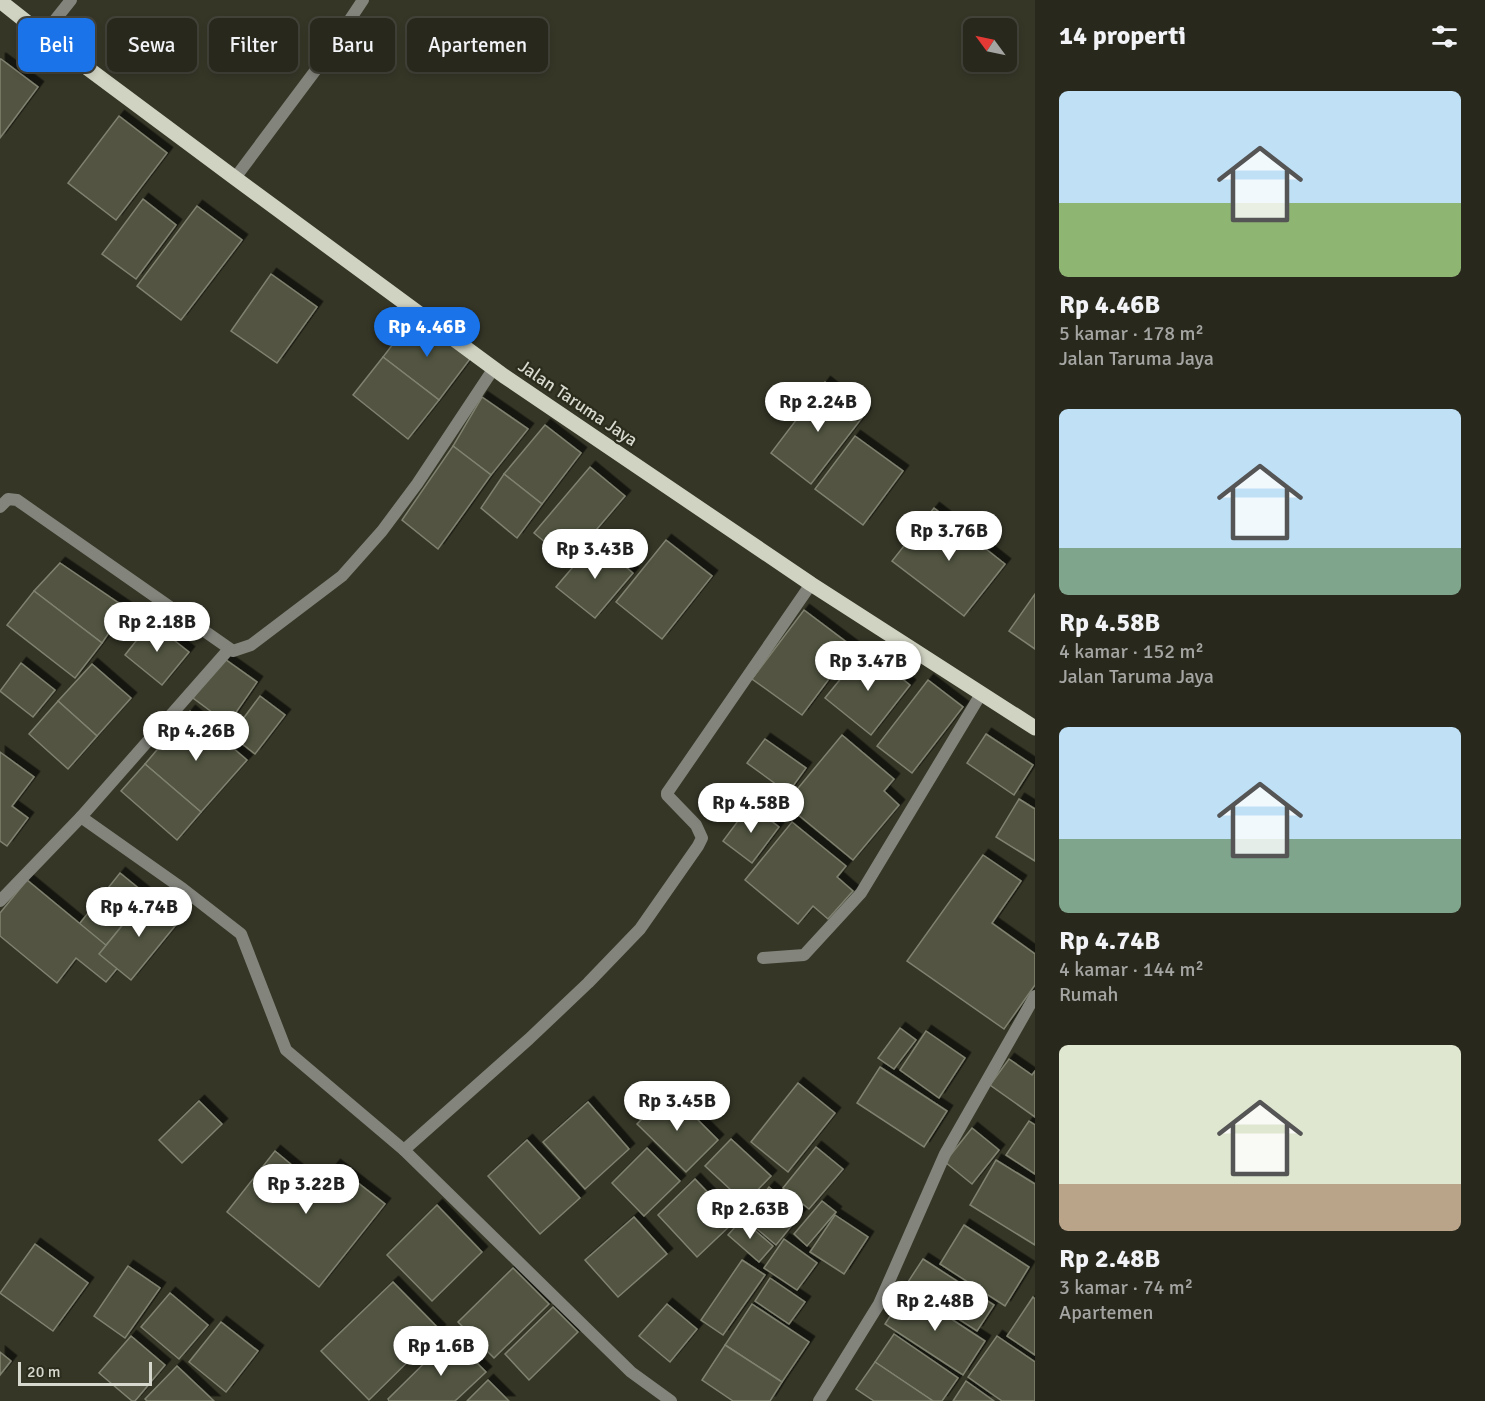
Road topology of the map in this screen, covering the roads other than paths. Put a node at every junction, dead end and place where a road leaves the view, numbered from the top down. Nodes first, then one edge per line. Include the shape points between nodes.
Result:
1 (0, 0) edge
2 (71, 0) edge
3 (363, 0) edge
4 (22, 18) edge
5 (57, 18) edge
6 (93, 72) edge
7 (235, 178) junction
8 (494, 368) junction
9 (0, 507) edge
10 (811, 584) junction
11 (229, 650) junction
12 (981, 694) junction
13 (1035, 728) edge
14 (81, 817) junction
15 (0, 901) edge
16 (763, 958) dead end
17 (1035, 996) edge
18 (404, 1150) junction
19 (671, 1401) edge
20 (819, 1401) edge

1 - 4 main road, Jalan Taruma Jaya
2 - 5 street
3 - 7 street
6 - 7 main road, Jalan Taruma Jaya
7 - 8 main road, Jalan Taruma Jaya
8 - 10 main road, Jalan Taruma Jaya
8 - 11 street via 417,484 342,576 250,645
9 - 11 street via 8,499 17,500
10 - 12 main road, Jalan Taruma Jaya
10 - 18 street via 667,793 696,825 702,838 646,920 588,983
11 - 14 street
12 - 13 main road, Jalan Taruma Jaya
12 - 16 street via 861,893 804,956
14 - 15 street
14 - 18 street via 241,934 286,1050
17 - 20 street via 945,1154 879,1304
18 - 19 street via 631,1372

